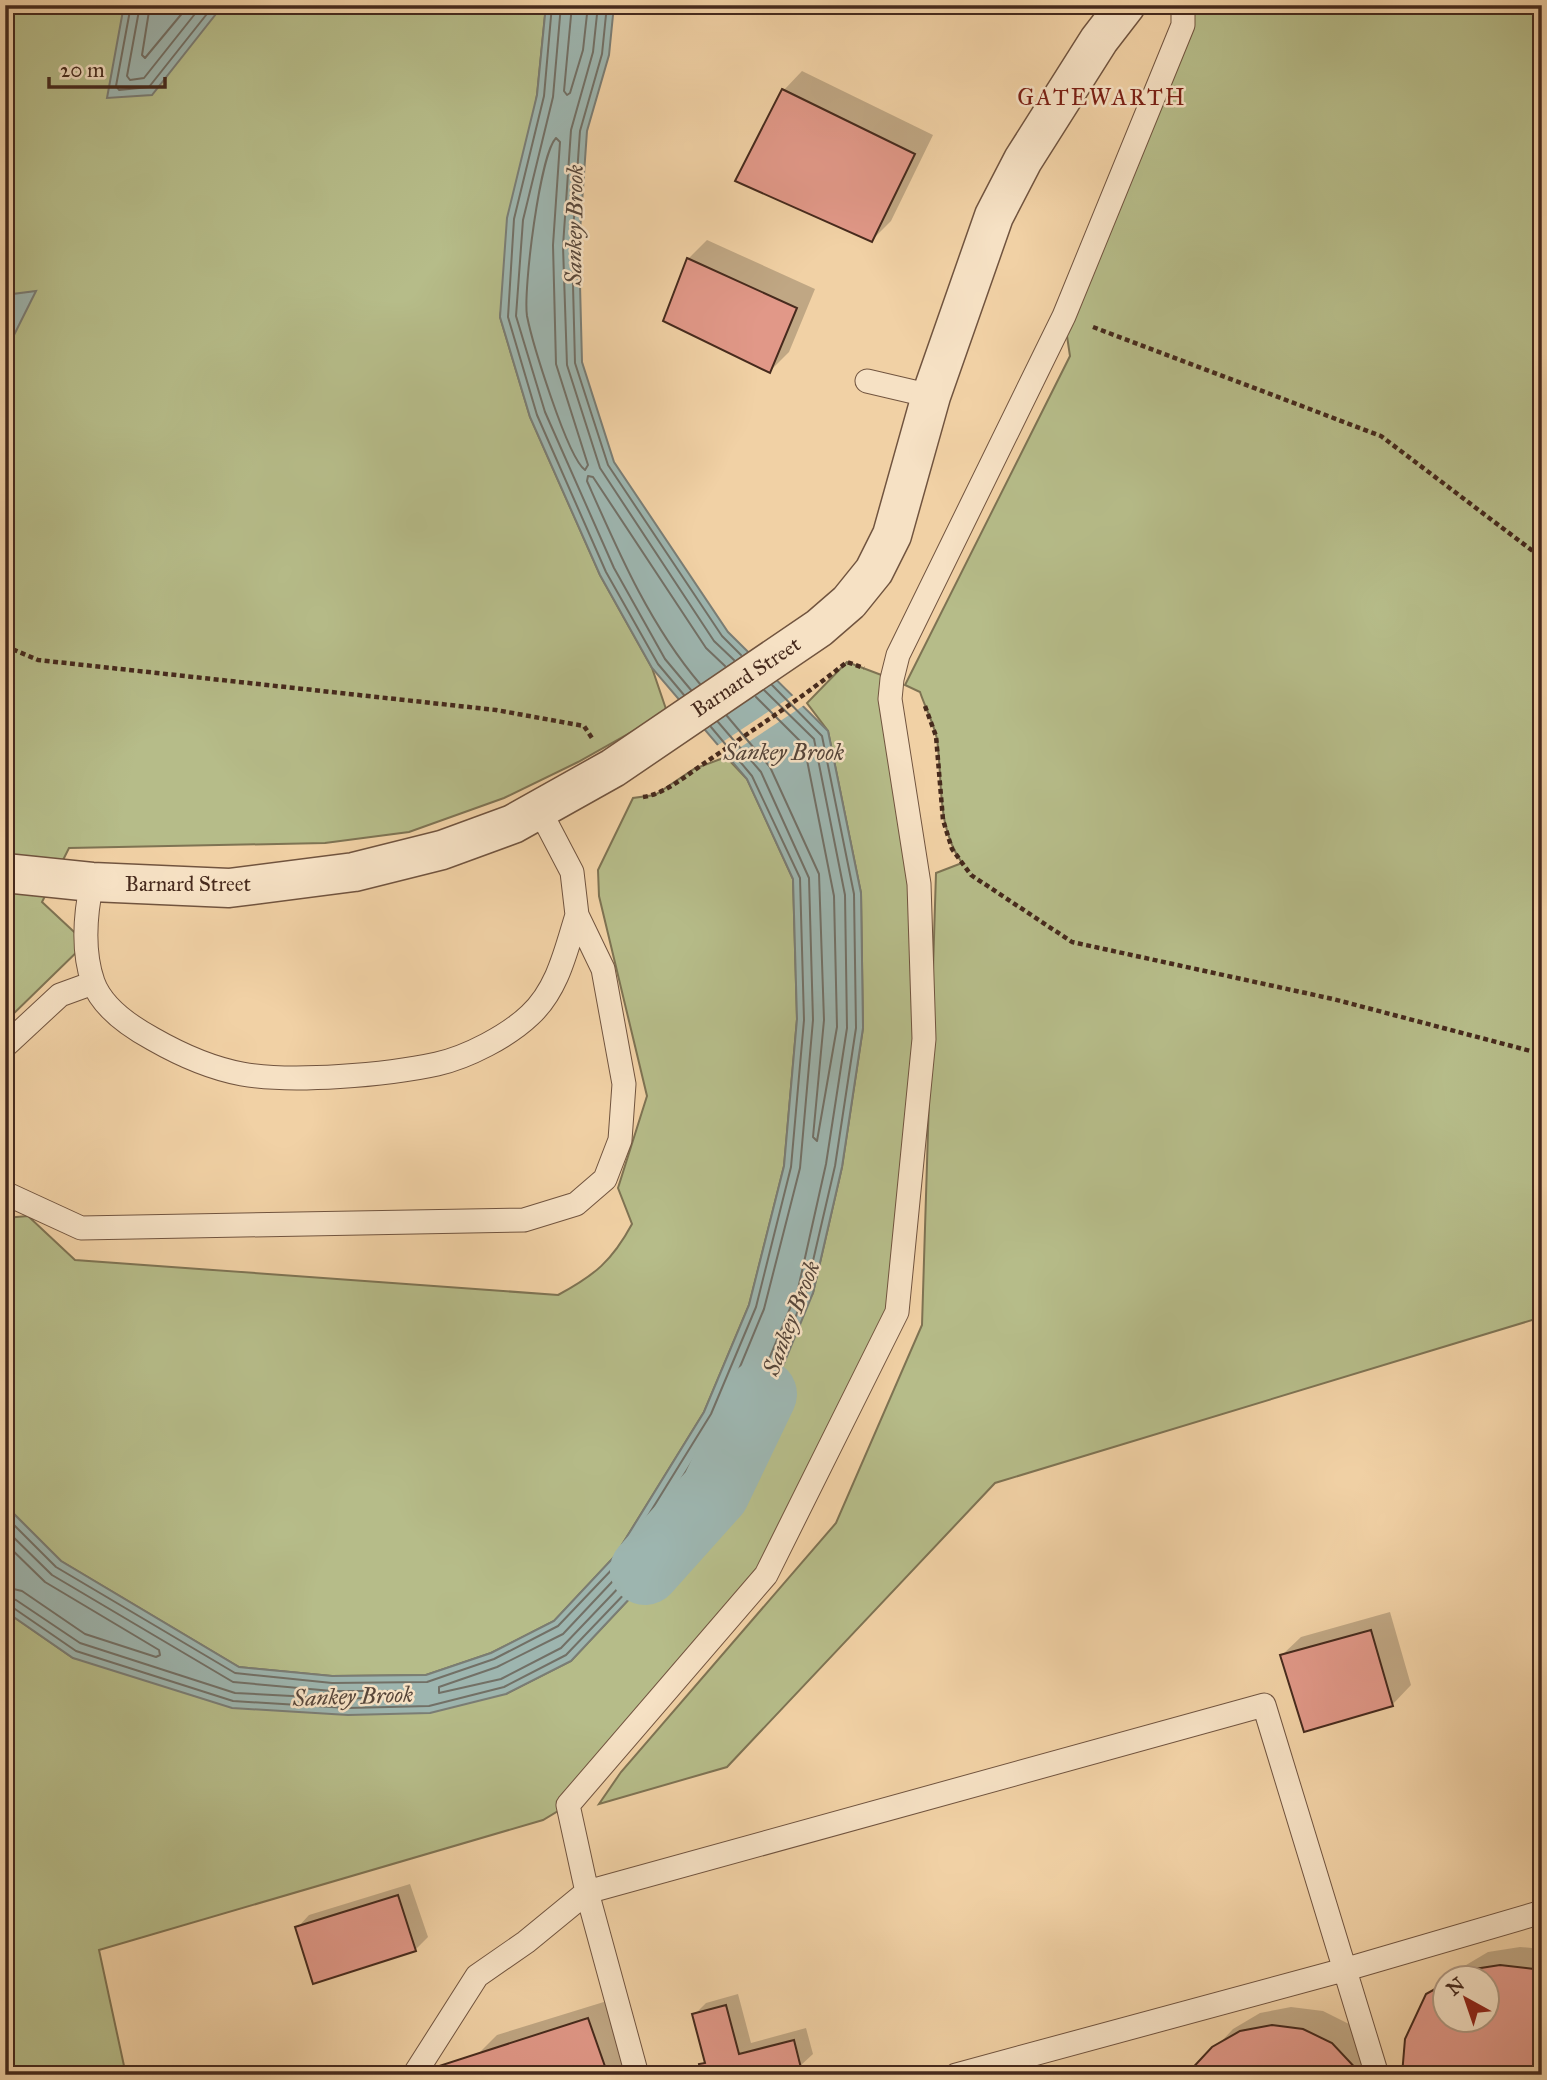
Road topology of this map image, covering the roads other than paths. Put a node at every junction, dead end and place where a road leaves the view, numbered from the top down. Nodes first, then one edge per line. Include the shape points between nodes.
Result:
1 (1126, 5) edge
2 (1184, 5) edge
3 (867, 381) dead end
4 (931, 396) junction
5 (539, 809) junction
6 (5, 873) edge
7 (92, 882) junction
8 (578, 915) junction
9 (93, 983) junction
10 (5, 1046) edge
11 (5, 1193) edge
12 (587, 1892) junction
13 (1542, 1912) edge
14 (1347, 1969) junction
15 (415, 2075) edge
16 (637, 2075) edge
17 (956, 2075) edge
18 (1377, 2075) edge

1 - 4 street, Barnard Street via 1023,160 994,216
2 - 12 lane via 1184,25 1064,316 898,655 891,679 890,699 919,884 924,1038 897,1312 766,1574 568,1805
3 - 4 lane
4 - 5 street, Barnard Street via 891,535 874,571 849,602 819,628 613,768
5 - 7 street, Barnard Street via 513,824 442,850 354,872 229,888
5 - 8 lane via 572,872
6 - 7 street, Barnard Street
7 - 9 lane via 86,943
8 - 9 lane via 556,982 530,1015 489,1042 439,1064 330,1077 243,1074 186,1057 136,1030 112,1009
8 - 11 lane via 603,969 624,1083 620,1140 605,1179 576,1204 524,1220 81,1228
9 - 10 lane via 60,995
12 - 14 lane via 1264,1705
12 - 15 lane via 477,1976
12 - 16 lane
13 - 14 lane
14 - 17 lane
14 - 18 lane

